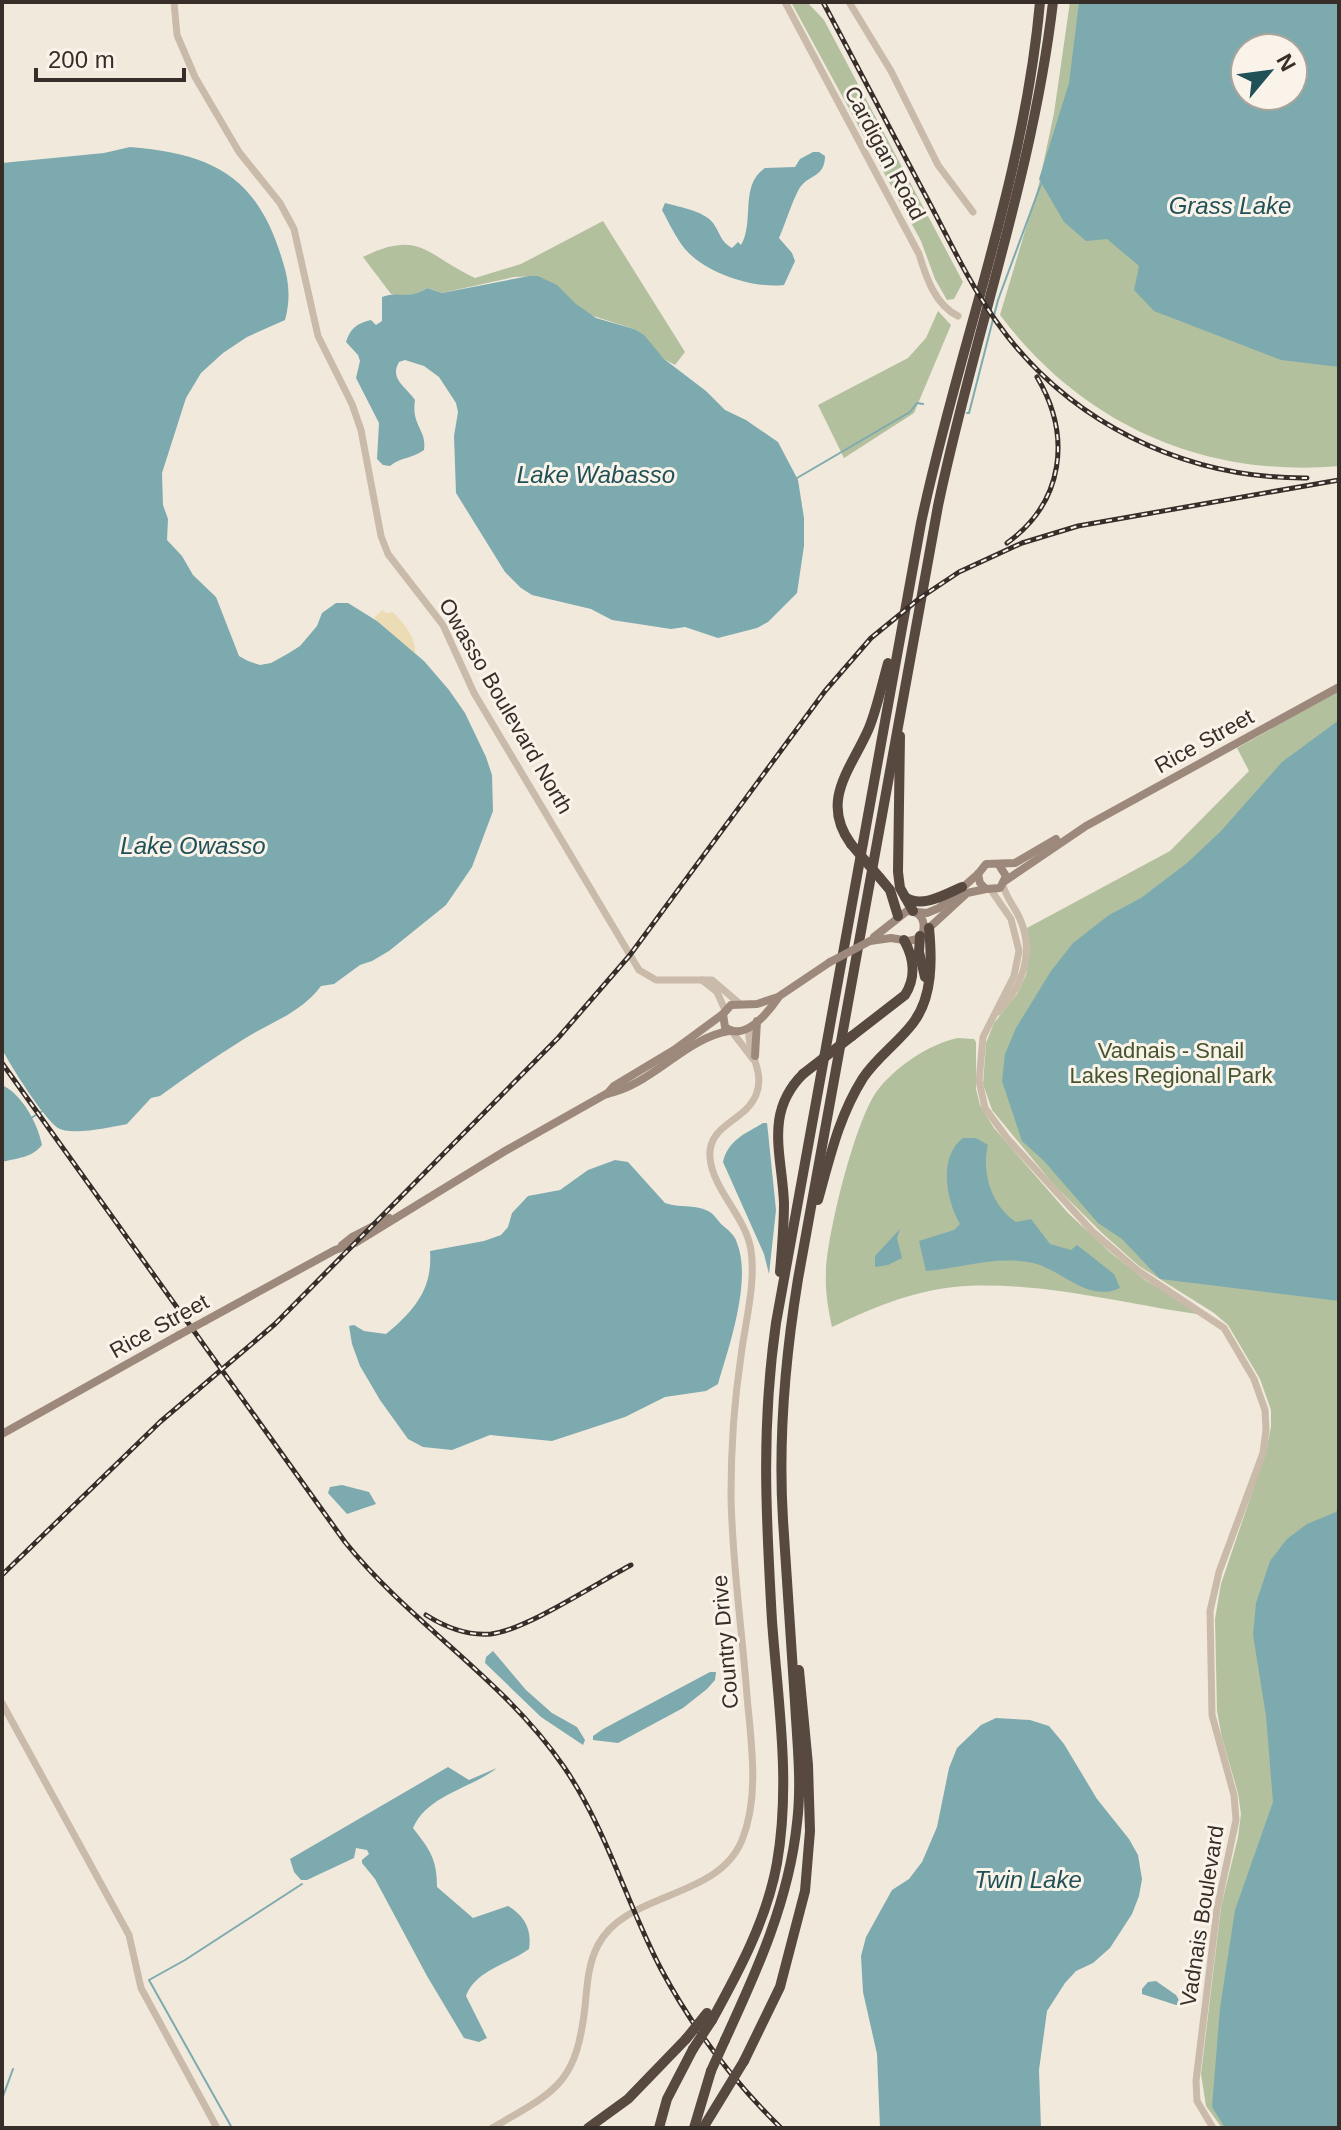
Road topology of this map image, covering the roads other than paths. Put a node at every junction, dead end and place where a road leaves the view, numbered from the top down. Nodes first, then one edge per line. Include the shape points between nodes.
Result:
1 (174, 2) edge
2 (785, 2) edge
3 (849, 2) edge
4 (1040, 2) edge
5 (1053, 2) edge
6 (973, 212) dead end
7 (958, 316) dead end
8 (900, 627) junction
9 (1339, 687) edge
10 (901, 707) junction
11 (1086, 826) junction
12 (999, 865) junction
13 (978, 874) junction
14 (1004, 883) junction
15 (962, 887) junction
16 (989, 890) junction
17 (905, 897) junction
18 (915, 912) junction
19 (897, 918) junction
20 (924, 932) junction
21 (902, 939) junction
22 (870, 941) junction
23 (1022, 951) junction
24 (702, 980) junction
25 (778, 997) junction
26 (742, 1004) junction
27 (724, 1012) junction
28 (753, 1024) junction
29 (731, 1032) junction
30 (755, 1058) junction
31 (606, 1094) junction
32 (798, 1279) junction
33 (771, 1358) junction
34 (2, 1434) edge
35 (792, 1633) junction
36 (2, 1703) edge
37 (710, 2016) junction
38 (217, 2128) edge
39 (492, 2128) edge
40 (588, 2128) edge
41 (659, 2128) edge
42 (694, 2128) edge
43 (703, 2128) edge
44 (1213, 2128) edge

1 - 24 street, Owasso Boulevard North via 177,35 195,77 239,152 294,229 318,336 357,417 381,536 392,563 443,625 474,693 639,970 656,980
2 - 7 street, Cardigan Road via 932,288
3 - 6 street via 938,165
4 - 8 highway via 1016,162 944,421
5 - 10 highway via 1029,147 946,465
8 - 19 highway, bridge via 873,718 841,782 839,816 851,844 891,893
8 - 33 highway
9 - 11 main road, Rice Street
10 - 17 highway via 898,872
10 - 32 highway
11 - 12 main road, Rice Street via 1018,862
11 - 14 main road, Rice Street
12 - 13 main road via 986,864
12 - 14 main road
13 - 15 main road
13 - 16 main road
14 - 16 main road
14 - 23 street via 1022,922
15 - 17 highway via 925,900
15 - 18 main road via 939,908
16 - 20 main road via 967,893
16 - 23 street via 1010,915
17 - 18 highway
18 - 19 main road
18 - 20 main road
19 - 21 main road via 894,930
19 - 22 main road
20 - 21 main road via 913,941
20 - 32 highway via 926,999 911,1026 864,1077 840,1121
21 - 22 main road
21 - 33 highway, bridge via 912,961 910,987 803,1074 783,1101 778,1122 783,1221
22 - 25 main road, bridge
23 - 44 street, Vadnais Boulevard via 983,1037 979,1089 985,1108 1093,1232 1137,1270 1224,1328 1254,1379 1265,1410 1263,1453 1210,1611 1212,1715 1236,1820 1217,1909 1196,2081 1197,2101
24 - 26 street via 717,982
24 - 27 street via 717,992
25 - 26 main road
25 - 28 main road
26 - 27 main road
26 - 28 main road
27 - 29 main road via 723,1023
27 - 31 main road, Rice Street
28 - 29 main road via 742,1033
28 - 30 main road
29 - 30 street
29 - 31 main road, Rice Street via 712,1035 663,1067
30 - 39 street, Country Drive via 755,1098 718,1131 710,1150 714,1173 746,1233 752,1266 734,1403 731,1494 752,1763 748,1819 736,1852 719,1870 620,1920 605,1934 591,1963 581,2038 569,2071 556,2090
31 - 34 main road, Rice Street, bridge
32 - 35 highway via 782,1453
33 - 37 highway via 764,1494 784,1811 776,1866 754,1937
35 - 42 highway, bridge via 797,1821 787,1881 761,1961 711,2071
35 - 43 highway, bridge via 808,1765 805,1891 780,1987
36 - 38 street via 129,1935 141,1988
37 - 40 highway, bridge via 628,2099
37 - 41 highway, bridge via 667,2099

